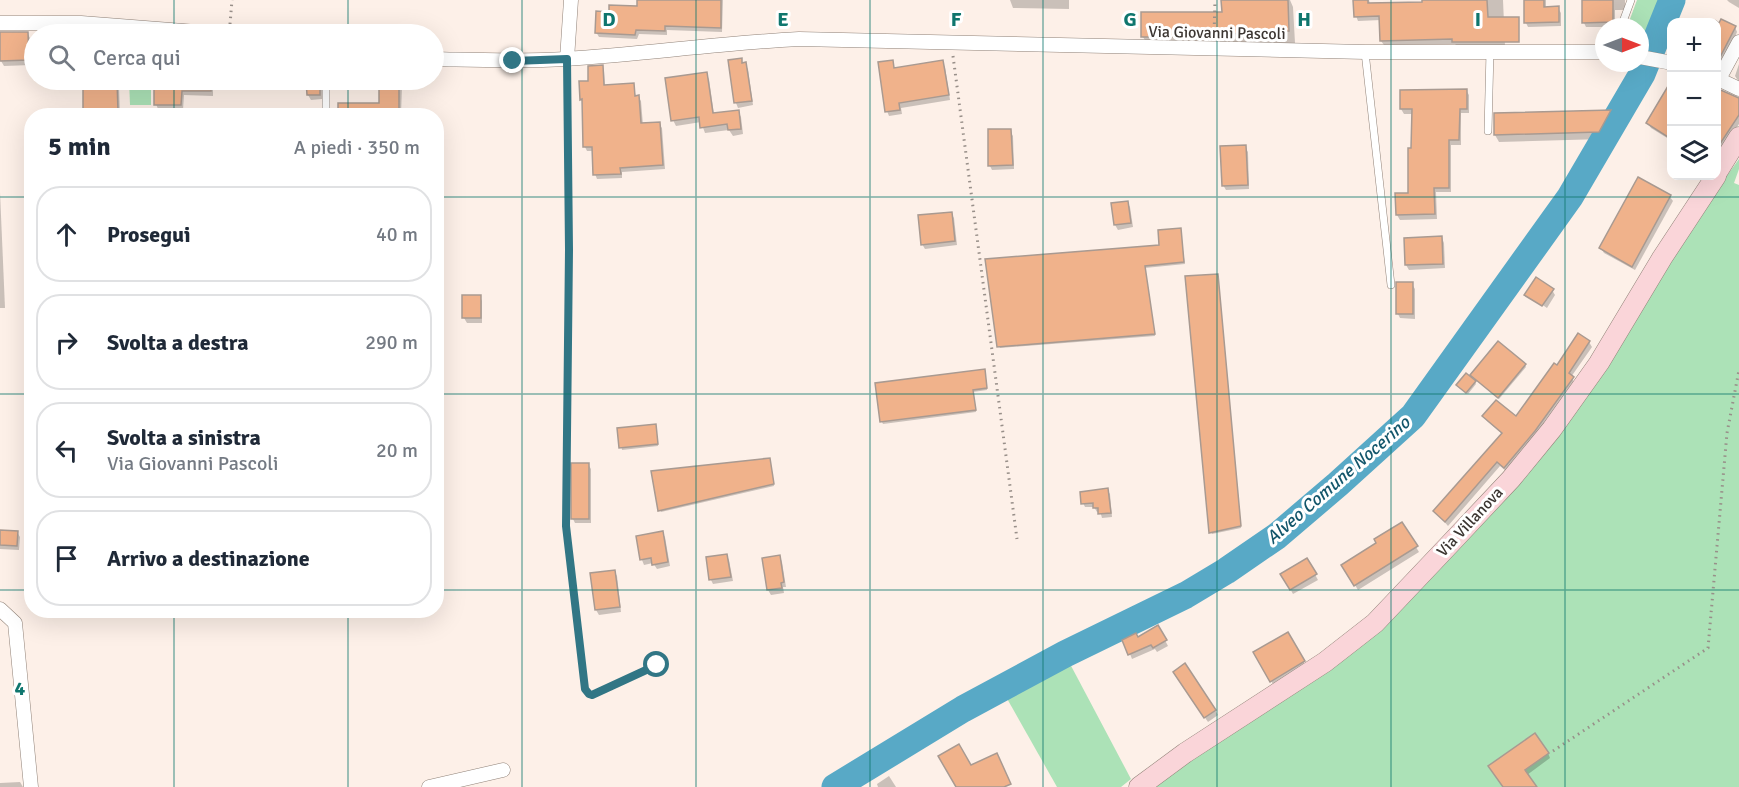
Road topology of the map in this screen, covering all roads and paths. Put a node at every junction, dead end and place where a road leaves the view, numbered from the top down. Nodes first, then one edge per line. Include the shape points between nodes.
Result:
1 (232, 0) edge
2 (571, 0) edge
3 (1215, 0) edge
4 (1631, 0) edge
5 (1624, 18) edge
6 (0, 23) edge
7 (94, 24) edge
8 (231, 24) edge
9 (1739, 42) edge
10 (951, 43) junction
11 (1214, 50) junction
12 (1490, 51) junction
13 (1365, 52) junction
14 (1595, 52) edge
15 (444, 59) edge
16 (567, 59) junction
17 (1649, 59) edge
18 (1667, 62) edge
19 (1721, 74) edge
20 (1721, 80) edge
21 (1739, 89) edge
22 (326, 90) edge
23 (326, 108) edge
24 (1488, 131) dead end
25 (1737, 143) edge
26 (1721, 167) edge
27 (1713, 180) edge
28 (1391, 285) dead end
29 (1739, 370) edge
30 (1017, 539) dead end
31 (0, 609) edge
32 (657, 665) dead end
33 (1553, 751) dead end
34 (503, 770) dead end
35 (31, 787) edge
36 (429, 787) edge
37 (1139, 787) edge

1 - 8 path
2 - 16 street
3 - 11 path
4 - 5 lane
6 - 7 street
9 - 19 street
10 - 11 street, Via Giovanni Pascoli
10 - 16 street, Via Giovanni Pascoli via 799,39
10 - 30 path
11 - 13 street, Via Giovanni Pascoli
12 - 13 street, Via Giovanni Pascoli
12 - 14 street, Via Giovanni Pascoli
12 - 24 lane
13 - 28 lane
15 - 16 street, Via Giovanni Pascoli
16 - 32 path via 566,526 585,689 592,695
17 - 18 street
20 - 21 street
22 - 23 lane
25 - 26 main road, Via Villanova
27 - 37 main road, Via Villanova via 1559,420 1464,529 1375,622 1324,662
29 - 33 path via 1727,433 1708,648
31 - 35 street via 15,623
34 - 36 street

